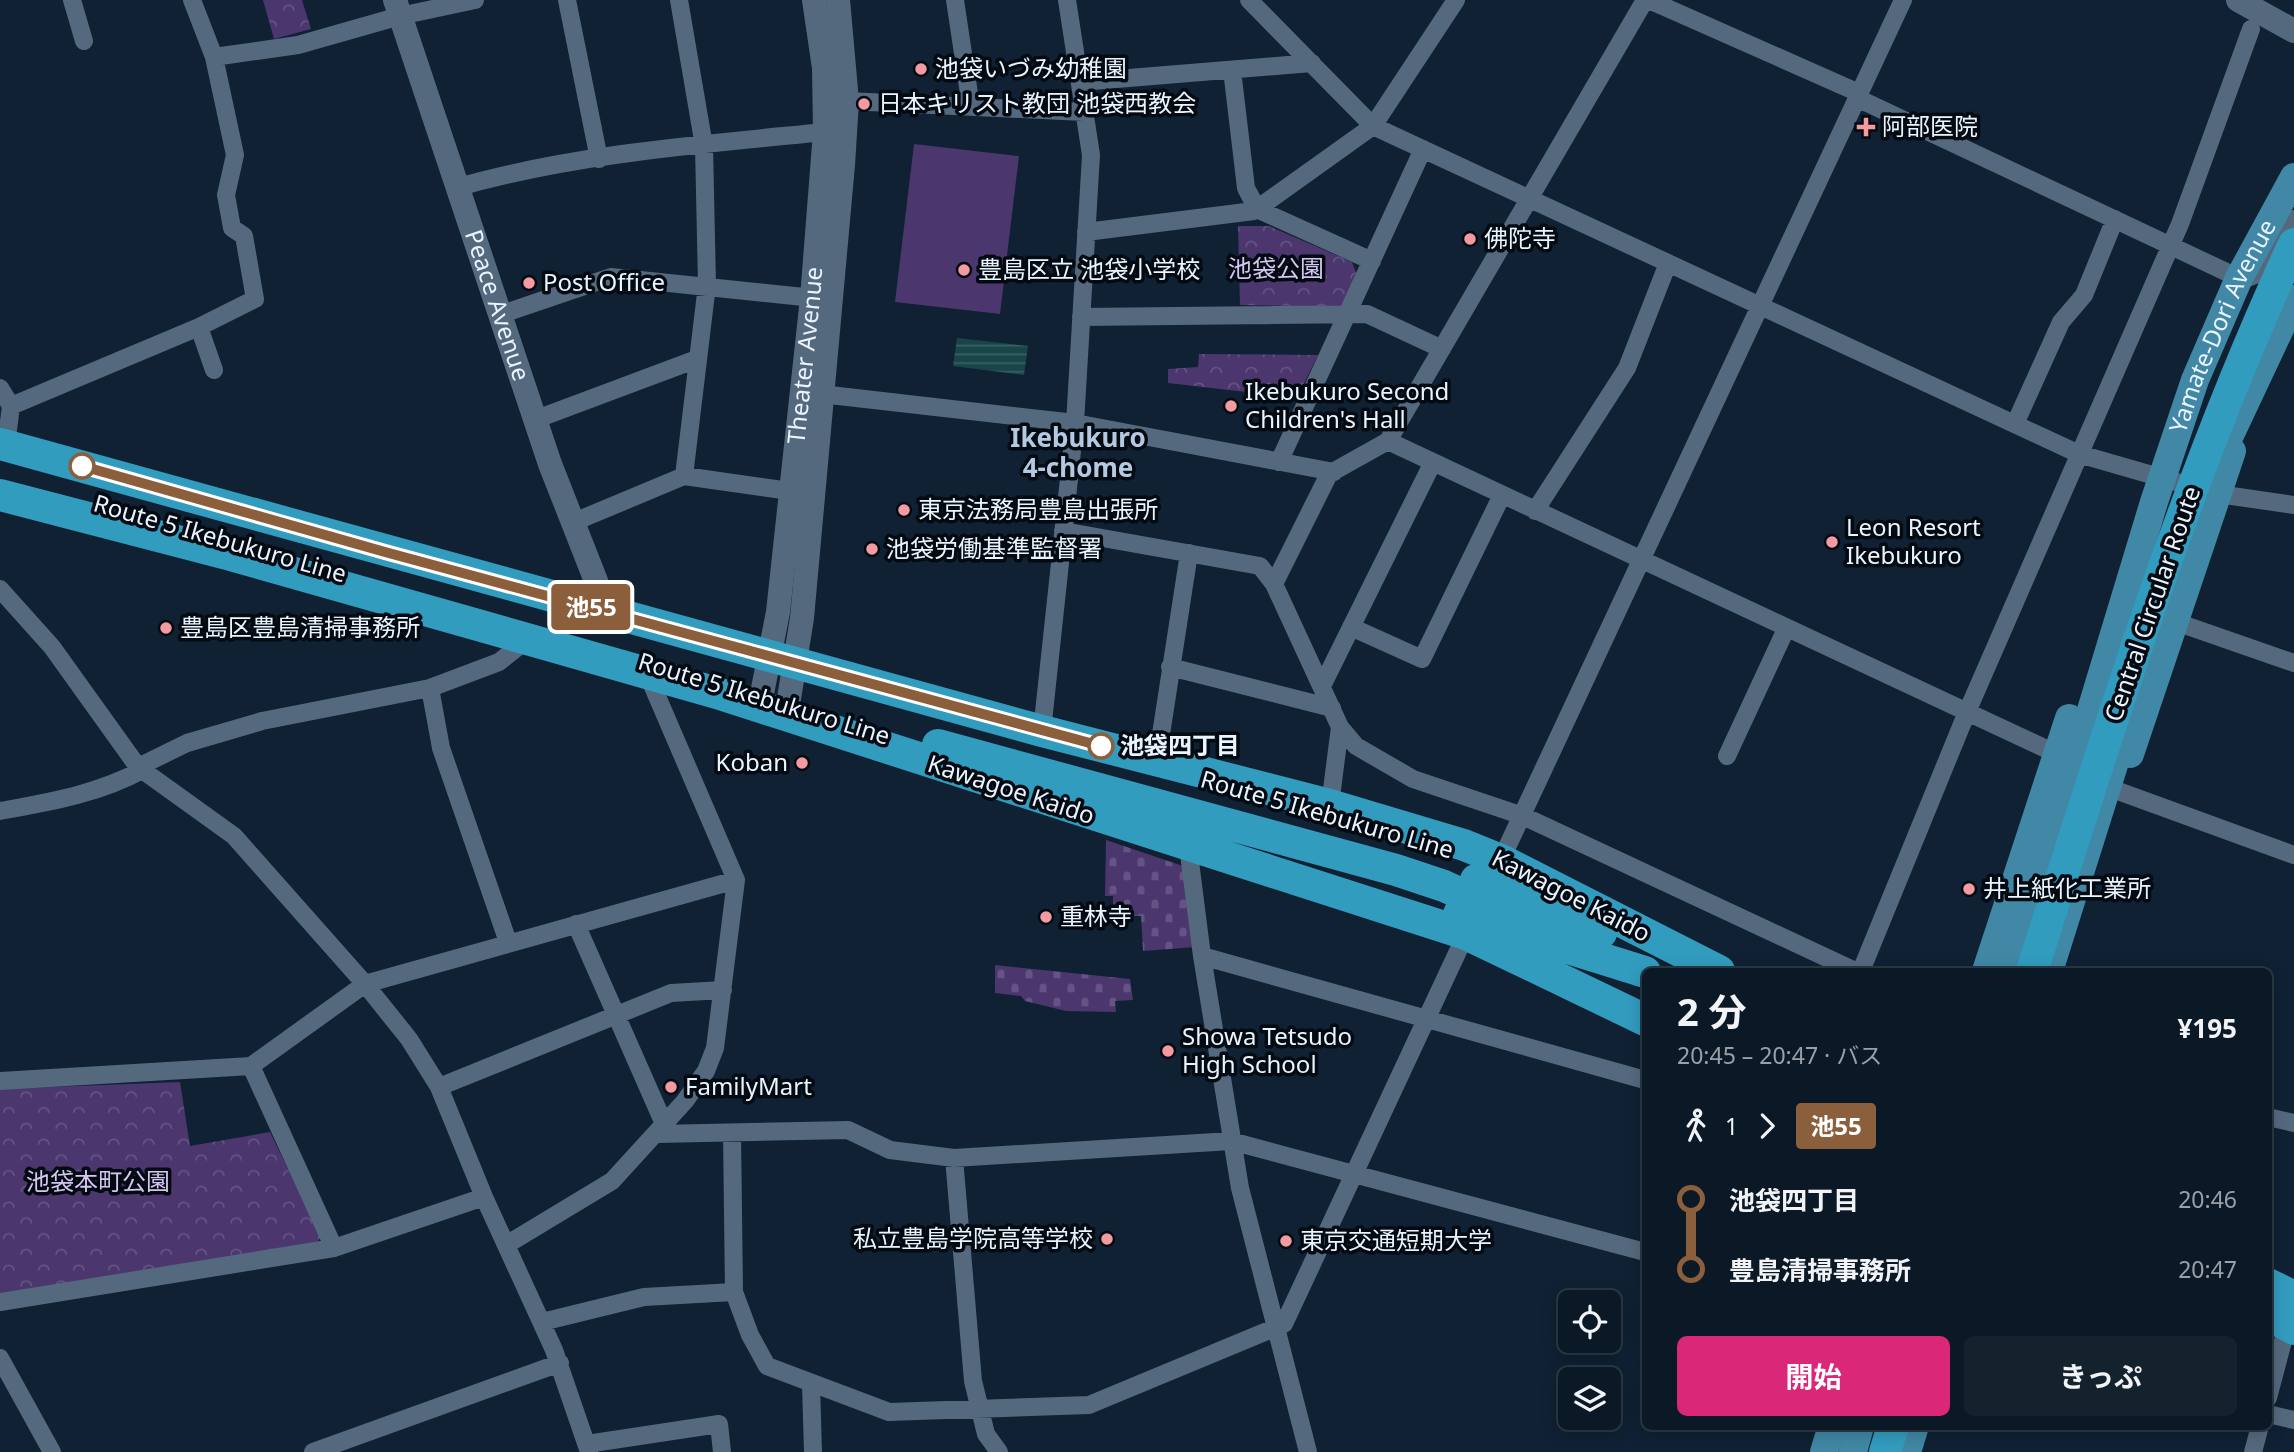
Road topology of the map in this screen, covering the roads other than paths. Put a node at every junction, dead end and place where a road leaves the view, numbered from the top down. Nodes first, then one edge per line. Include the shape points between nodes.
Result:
1 (72, 0) edge
2 (192, 0) edge
3 (475, 0) edge
4 (567, 0) edge
5 (679, 0) edge
6 (814, 0) edge
7 (838, 0) edge
8 (955, 0) edge
9 (1067, 0) edge
10 (1249, 0) edge
11 (1456, 0) edge
12 (1647, 0) edge
13 (1903, 0) edge
14 (2238, 0) edge
15 (397, 8) edge
16 (2251, 29) dead end
17 (2294, 31) edge
18 (84, 41) dead end
19 (214, 57) junction
20 (1312, 63) junction
21 (1233, 70) junction
22 (1080, 82) junction
23 (1858, 96) junction
24 (848, 101) junction
25 (971, 107) junction
26 (1084, 112) junction
27 (1373, 125) junction
28 (824, 132) junction
29 (704, 146) junction
30 (1423, 149) junction
31 (599, 159) junction
32 (2294, 177) edge
33 (455, 188) junction
34 (1529, 200) junction
35 (1257, 209) junction
36 (2115, 219) junction
37 (2294, 222) edge
38 (1086, 232) junction
39 (2294, 244) edge
40 (2171, 245) junction
41 (1372, 261) junction
42 (1668, 263) junction
43 (2294, 266) edge
44 (2238, 278) junction
45 (707, 285) junction
46 (821, 299) junction
47 (2294, 299) edge
48 (1761, 305) junction
49 (499, 315) junction
50 (1346, 316) junction
51 (1081, 317) junction
52 (199, 327) junction
53 (1442, 349) junction
54 (697, 359) junction
55 (214, 370) dead end
56 (0, 388) edge
57 (821, 394) junction
58 (11, 405) junction
59 (534, 420) junction
60 (1074, 423) junction
61 (2015, 424) junction
62 (1388, 441) junction
63 (2, 447) edge
64 (2079, 454) junction
65 (1279, 461) junction
66 (1433, 462) junction
67 (1334, 472) junction
68 (0, 476) edge
69 (684, 476) junction
70 (2162, 479) junction
71 (790, 491) junction
72 (2211, 492) junction
73 (0, 495) edge
74 (1502, 495) junction
75 (2294, 505) edge
76 (1535, 511) junction
77 (574, 523) junction
78 (1063, 531) junction
79 (1189, 554) junction
80 (1640, 561) junction
81 (1274, 584) junction
82 (0, 589) edge
83 (605, 610) junction
84 (2176, 622) junction
85 (1351, 627) junction
86 (1786, 629) junction
87 (528, 639) junction
88 (783, 659) junction
89 (2294, 663) edge
90 (1170, 667) junction
91 (647, 673) junction
92 (821, 684) junction
93 (1322, 687) junction
94 (430, 688) junction
95 (1332, 708) junction
96 (782, 711) junction
97 (1967, 712) junction
98 (1340, 727) junction
99 (1042, 731) junction
100 (2057, 754) junction
101 (1727, 755) dead end
102 (1157, 760) junction
103 (140, 768) junction
104 (2118, 791) junction
105 (1330, 805) junction
106 (0, 811) edge
107 (1523, 816) junction
108 (1188, 846) junction
109 (2294, 855) edge
110 (1501, 860) junction
111 (736, 880) junction
112 (576, 924) junction
113 (1466, 934) junction
114 (1652, 937) junction
115 (508, 942) junction
116 (1202, 956) junction
117 (1698, 968) edge
118 (1713, 968) edge
119 (1849, 968) edge
120 (1862, 968) edge
121 (1987, 968) edge
122 (2013, 968) edge
123 (2033, 968) edge
124 (2040, 968) edge
125 (2050, 968) edge
126 (2062, 968) edge
127 (1642, 971) edge
128 (365, 984) junction
129 (1642, 984) edge
130 (723, 990) junction
131 (614, 1016) junction
132 (1427, 1016) junction
133 (1642, 1019) edge
134 (251, 1066) junction
135 (1642, 1079) edge
136 (0, 1081) edge
137 (439, 1087) junction
138 (2272, 1118) edge
139 (2294, 1123) edge
140 (661, 1130) junction
141 (732, 1133) junction
142 (1231, 1141) junction
143 (954, 1157) junction
144 (1355, 1174) junction
145 (484, 1197) junction
146 (506, 1245) junction
147 (334, 1248) junction
148 (1642, 1251) edge
149 (2272, 1291) edge
150 (734, 1292) junction
151 (0, 1302) edge
152 (2286, 1317) edge
153 (542, 1322) junction
154 (1275, 1329) junction
155 (0, 1358) edge
156 (560, 1363) junction
157 (2272, 1380) edge
158 (811, 1384) junction
159 (980, 1408) junction
160 (2272, 1415) edge
161 (2294, 1420) edge
162 (1831, 1430) edge
163 (1859, 1430) edge
164 (1874, 1430) edge
165 (1880, 1430) edge
166 (2259, 1430) edge
167 (588, 1448) edge
168 (52, 1452) edge
169 (313, 1452) edge
170 (722, 1452) edge
171 (813, 1452) edge
172 (999, 1452) edge
173 (1308, 1452) edge
174 (1824, 1452) edge
175 (1853, 1452) edge
176 (1867, 1452) edge
177 (1874, 1452) edge
178 (2253, 1452) edge

1 - 18 street
2 - 19 street
3 - 15 street
4 - 31 street
5 - 29 street
6 - 28 street, Theater Avenue via 824,68
7 - 24 street, Theater Avenue
8 - 25 street
9 - 22 street
10 - 20 street
11 - 27 street
12 - 23 street
12 - 34 street
13 - 23 street
14 - 17 street
15 - 19 street via 298,45
15 - 33 street, Peace Avenue
16 - 40 street
19 - 52 street via 235,155 226,195 232,228 244,236 256,299
20 - 21 street
20 - 27 street
21 - 22 street
21 - 35 street via 1246,188
22 - 26 street
23 - 36 street
23 - 48 street
24 - 25 street
24 - 46 street, Theater Avenue
25 - 26 street
26 - 38 street via 1091,155
27 - 30 street
27 - 35 street
28 - 29 street
28 - 46 street, Theater Avenue
29 - 31 street
29 - 45 street
30 - 34 street
30 - 41 street
31 - 33 street
32 - 44 main road, Yamate-Dori Avenue
33 - 49 street, Peace Avenue
34 - 42 street
34 - 53 street
35 - 38 street
35 - 41 street
36 - 40 street
36 - 61 street via 2084,295 2061,322
37 - 44 street via 2272,265
38 - 51 street
39 - 123 highway, Central Circular Route via 2181,517
40 - 44 street
40 - 64 street
41 - 50 street
42 - 48 street
42 - 76 street via 1627,368
43 - 124 highway, Central Circular Route via 2185,519
44 - 70 main road, Yamate-Dori Avenue via 2195,380
45 - 46 street
45 - 49 street via 611,277
45 - 54 street
46 - 57 street, Theater Avenue
46 - 71 street, Theater Avenue
47 - 72 main road, Yamate-Dori Avenue
48 - 61 street
48 - 80 street
49 - 59 street, Peace Avenue
50 - 51 street
50 - 53 street via 1367,314
50 - 65 street
51 - 60 street
52 - 55 street
52 - 58 street
53 - 62 street
54 - 59 street
54 - 69 street
56 - 58 street
57 - 60 street
57 - 88 street, Theater Avenue
58 - 63 street
59 - 77 street, Peace Avenue
60 - 65 street
60 - 78 street
61 - 64 street
62 - 66 street
62 - 67 street
63 - 83 highway, Kawagoe Kaido
63 - 92 highway, Route 5 Ikebukuro Line
64 - 70 street
64 - 97 street
65 - 67 street
66 - 74 street
66 - 85 street
67 - 81 street
68 - 96 highway, Route 5 Ikebukuro Line
69 - 71 street
69 - 77 street
70 - 72 street
70 - 100 main road via 2145,499
70 - 122 main road
71 - 88 street, Theater Avenue via 778,612
72 - 75 street
72 - 84 main road
72 - 125 main road via 2193,515
73 - 87 highway, Kawagoe Kaido
74 - 76 street
74 - 85 street via 1422,659
76 - 80 street
77 - 83 street, Peace Avenue
78 - 79 street
78 - 99 street
79 - 81 street via 1260,566
79 - 90 street
80 - 86 street
80 - 107 street
81 - 93 street
82 - 103 street via 52,647
83 - 88 highway, Kawagoe Kaido
84 - 89 street
84 - 104 main road
85 - 93 street
86 - 97 street
86 - 101 street
87 - 91 highway, Kawagoe Kaido
87 - 94 street via 499,662
88 - 96 street
88 - 99 highway, Kawagoe Kaido
90 - 95 street
90 - 102 street
91 - 96 highway, Kawagoe Kaido
91 - 111 street
92 - 114 highway via 1445,868 1580,932
92 - 117 highway, Route 5 Ikebukuro Line via 1406,834 1508,872
93 - 95 street
94 - 103 street via 262,721 187,743
94 - 115 street via 441,747
95 - 98 street
96 - 108 highway, Kawagoe Kaido
96 - 127 highway, Route 5 Ikebukuro Line
96 - 129 highway via 1250,829 1444,886
97 - 100 street
97 - 120 street
98 - 105 street
98 - 107 street via 1356,746 1413,779
99 - 102 highway, Kawagoe Kaido
100 - 121 main road
102 - 105 highway, Kawagoe Kaido
103 - 106 street via 118,783 87,793
103 - 128 street via 234,836
104 - 109 street
104 - 126 main road
105 - 110 highway, Kawagoe Kaido
107 - 110 street
107 - 119 street
108 - 113 highway, Kawagoe Kaido
108 - 116 street
110 - 114 highway, Kawagoe Kaido
111 - 112 street
111 - 130 street
112 - 115 street
112 - 131 street
113 - 132 street
113 - 133 highway, Kawagoe Kaido
114 - 118 highway, Kawagoe Kaido
115 - 128 street
116 - 132 street
116 - 142 street
128 - 134 street
128 - 137 street via 409,1039
130 - 131 street via 671,993
130 - 140 street via 715,1048 706,1071
131 - 137 street
131 - 140 street
132 - 135 street
132 - 144 street
134 - 136 street
134 - 147 street
137 - 145 street
138 - 139 street
140 - 141 street
140 - 146 street via 612,1181
141 - 143 street via 848,1130 890,1150
141 - 150 street
142 - 143 street
142 - 144 street
142 - 154 street
143 - 159 street via 973,1381
144 - 148 street
144 - 154 street via 1284,1324
145 - 146 street
145 - 147 street
146 - 153 street
147 - 151 street
149 - 152 highway
150 - 153 street via 643,1297
150 - 158 street via 767,1366
152 - 157 street
153 - 156 street
154 - 159 street via 1089,1405
154 - 173 street
155 - 168 street
156 - 167 street
156 - 169 street
158 - 159 street via 889,1412
158 - 171 street
159 - 172 street via 986,1434
160 - 161 street
162 - 174 main road
163 - 175 main road
164 - 176 highway
165 - 177 highway
166 - 178 street
167 - 170 street via 719,1424

